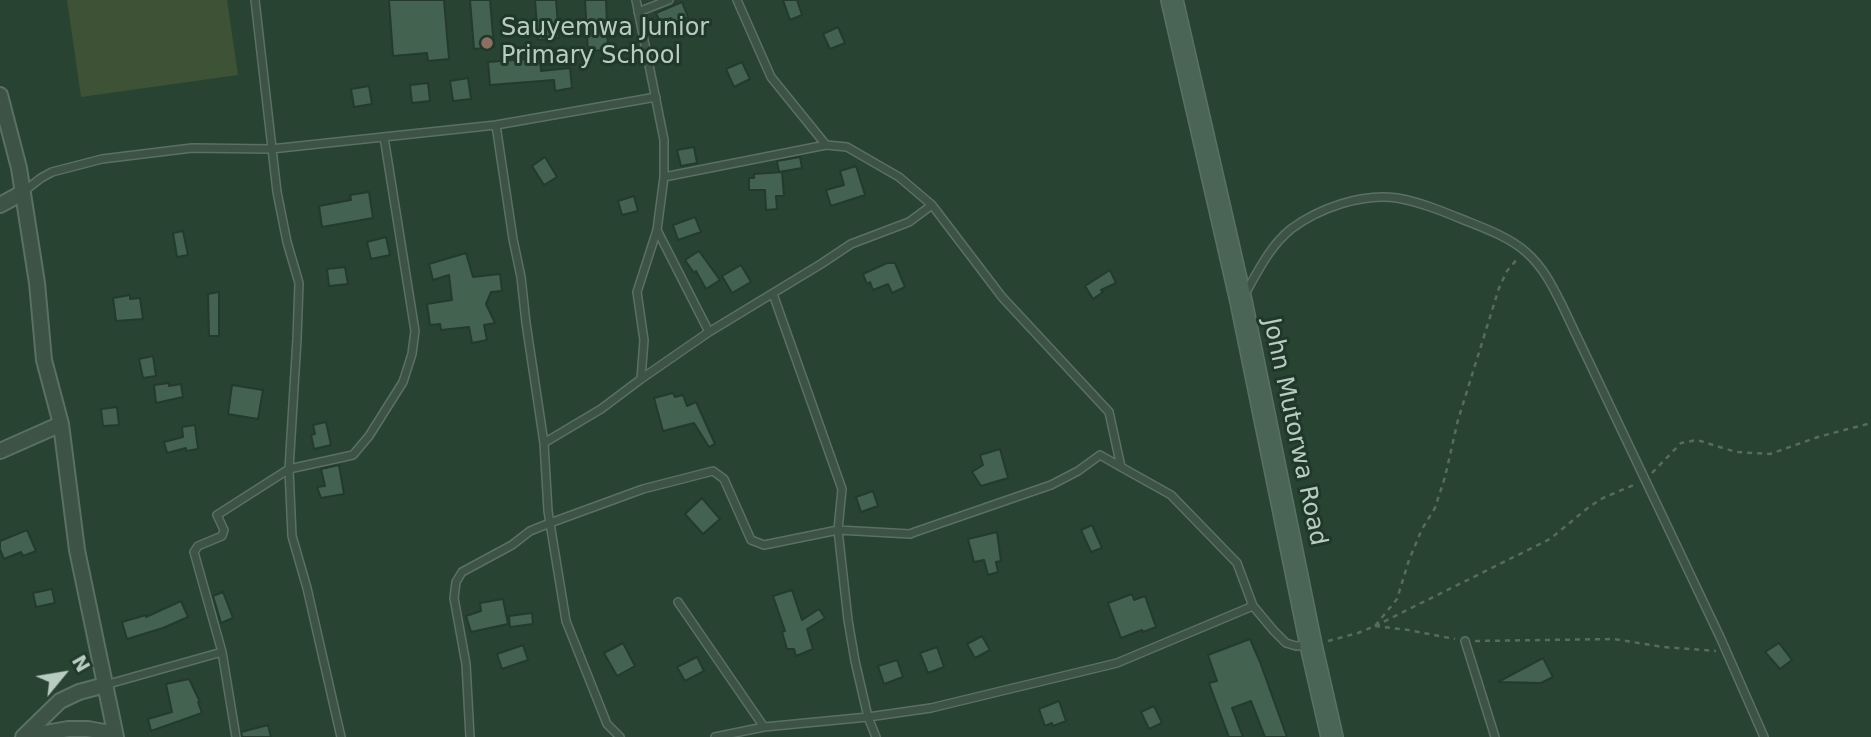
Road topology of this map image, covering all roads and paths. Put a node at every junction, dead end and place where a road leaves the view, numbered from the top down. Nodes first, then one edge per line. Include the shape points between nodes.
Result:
1 (255, 0) edge
2 (636, 0) edge
3 (669, 0) edge
4 (737, 0) edge
5 (1172, 0) edge
6 (638, 12) junction
7 (0, 95) edge
8 (656, 97) junction
9 (496, 125) junction
10 (384, 137) junction
11 (826, 145) junction
12 (271, 149) junction
13 (664, 177) junction
14 (22, 193) junction
15 (0, 205) edge
16 (932, 205) junction
17 (657, 230) junction
18 (1524, 251) junction
19 (773, 294) junction
20 (1241, 301) junction
21 (709, 332) junction
22 (641, 379) junction
23 (1871, 423) edge
24 (61, 425) junction
25 (544, 443) junction
26 (0, 451) edge
27 (1121, 467) junction
28 (289, 469) junction
29 (1645, 480) junction
30 (550, 523) junction
31 (838, 530) junction
32 (678, 602) dead end
33 (1253, 607) junction
34 (1376, 626) junction
35 (1465, 641) junction
36 (1311, 645) junction
37 (1726, 651) junction
38 (222, 652) junction
39 (105, 685) junction
40 (868, 717) junction
41 (764, 727) junction
42 (115, 735) edge
43 (24, 737) edge
44 (236, 737) edge
45 (341, 737) edge
46 (470, 737) edge
47 (620, 737) edge
48 (715, 737) edge
49 (876, 737) edge
50 (1332, 737) edge
51 (1495, 737) edge
52 (1764, 737) edge

1 - 12 lane
2 - 6 lane
3 - 6 lane
4 - 11 lane via 771,78
5 - 20 street, John Mutorwa Road
6 - 8 lane
7 - 14 street
8 - 9 lane
8 - 13 lane via 664,141
9 - 10 lane
9 - 25 lane
10 - 12 lane
10 - 28 lane via 414,318 409,363 403,382 353,455
11 - 13 lane
11 - 16 lane via 848,147 899,177
12 - 14 lane via 192,148 102,159 52,172
12 - 28 lane via 299,283
13 - 17 lane
14 - 15 street
14 - 24 street via 44,360
16 - 19 lane via 909,222 851,243
16 - 27 lane via 1002,297 1109,412
17 - 21 lane
17 - 22 lane via 636,292 644,340
18 - 20 lane via 1474,224 1412,201 1369,198 1330,206 1290,230 1270,250
18 - 29 lane via 1545,273
18 - 34 path via 1507,271 1492,308 1435,508 1397,600
19 - 21 lane
19 - 31 lane via 842,489
20 - 36 street, John Mutorwa Road
21 - 22 lane
22 - 25 lane
23 - 29 path via 1770,454 1736,452 1697,439 1681,443
24 - 26 street
24 - 39 street via 77,550
25 - 30 lane
27 - 31 lane via 1100,455 1051,485 910,534
27 - 33 lane via 1171,495 1214,538 1237,563
28 - 38 lane via 217,515 222,536 194,552
28 - 45 lane via 292,536
29 - 34 path via 1589,506 1530,550
29 - 37 lane
30 - 31 lane via 642,489 713,471 724,479 751,540 764,545
30 - 46 lane via 462,572 456,582
30 - 47 lane via 566,621 607,724
31 - 40 lane via 848,620
32 - 41 lane
33 - 36 lane via 1286,643
33 - 40 lane via 1117,663 931,708
34 - 35 path
34 - 36 path
35 - 37 path via 1614,639 1674,649
35 - 51 lane
36 - 50 street, John Mutorwa Road
37 - 52 lane
38 - 39 lane
38 - 44 lane
39 - 42 street
39 - 43 street via 60,701
40 - 41 lane
40 - 49 lane
41 - 48 lane
42 - 43 street via 68,729

